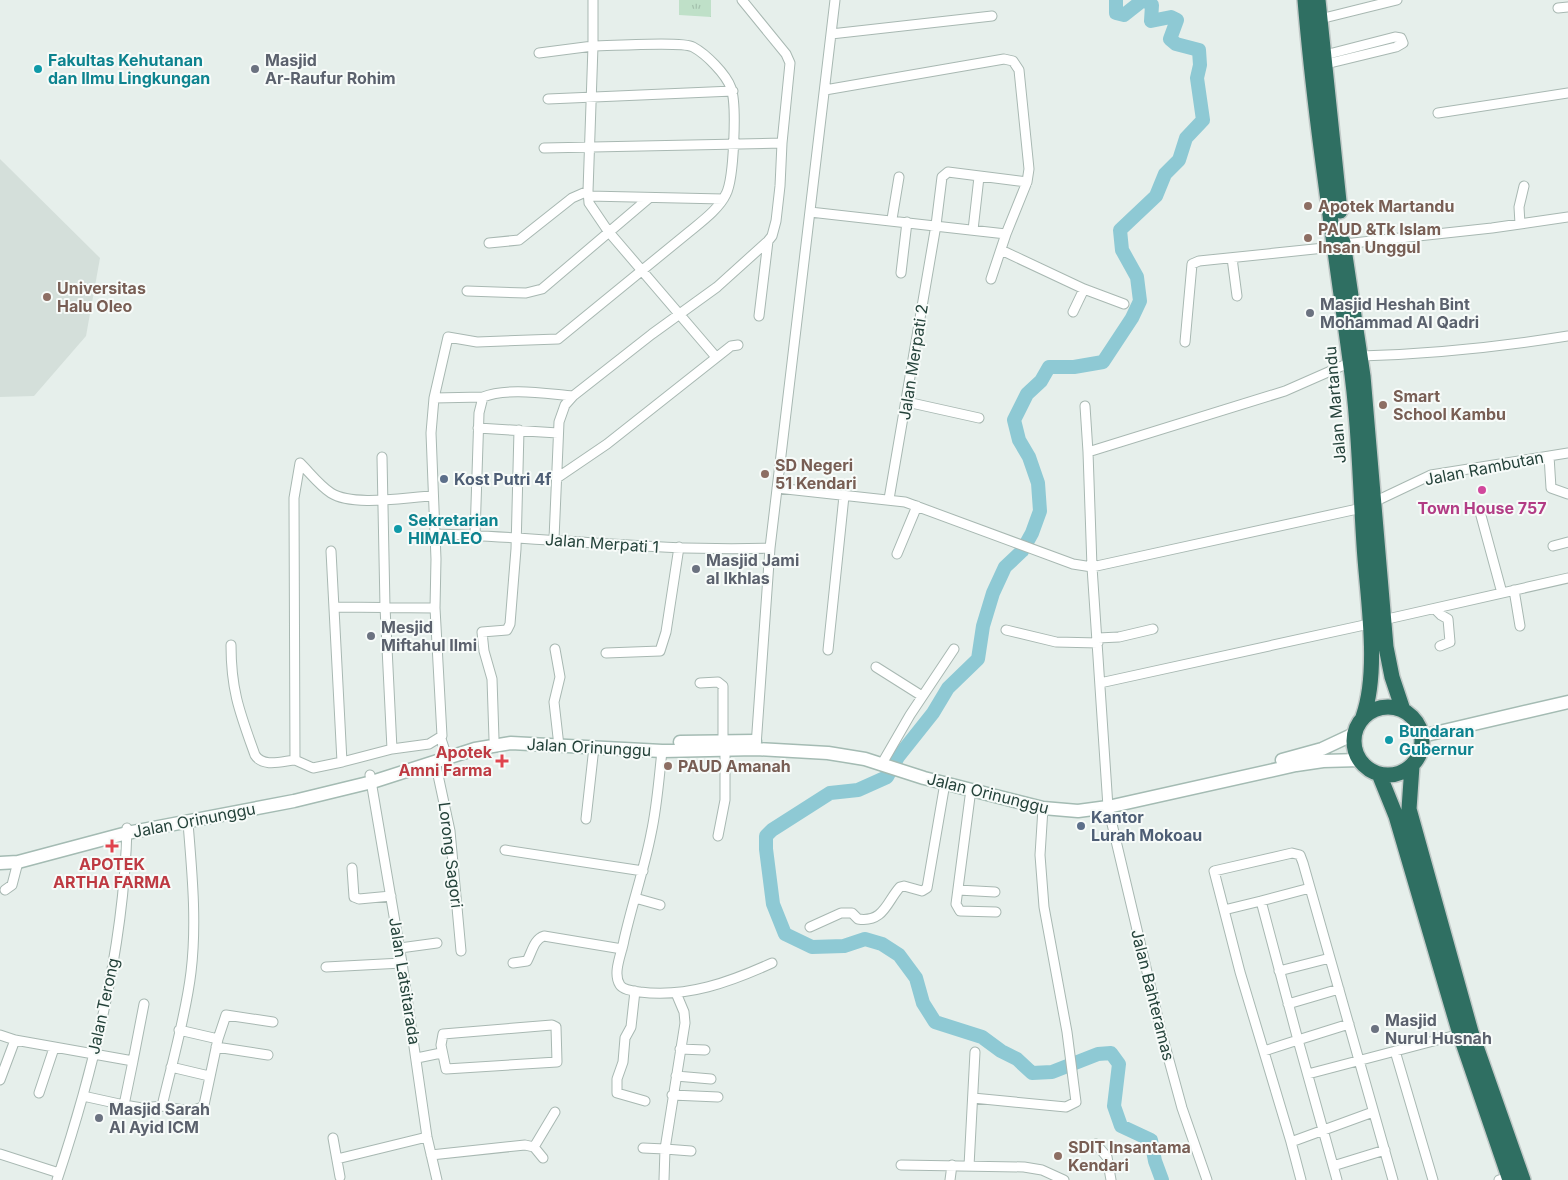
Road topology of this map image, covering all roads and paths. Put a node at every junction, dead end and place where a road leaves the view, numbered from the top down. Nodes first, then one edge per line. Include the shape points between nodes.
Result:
1 (593, 0) edge
2 (742, 0) edge
3 (835, 0) edge
4 (1304, 0) edge
5 (1318, 0) edge
6 (1397, 0) edge
7 (1568, 7) edge
8 (1558, 8) dead end
9 (992, 16) dead end
10 (1320, 19) junction
11 (831, 34) junction
12 (593, 46) junction
13 (539, 53) dead end
14 (1325, 59) junction
15 (825, 90) junction
16 (733, 91) junction
17 (1568, 93) edge
18 (592, 97) junction
19 (548, 99) dead end
20 (1438, 113) dead end
21 (782, 143) junction
22 (733, 144) junction
23 (544, 148) dead end
24 (590, 148) junction
25 (899, 177) dead end
26 (980, 177) junction
27 (1027, 182) junction
28 (1524, 186) dead end
29 (588, 194) junction
30 (1333, 194) junction
31 (649, 198) junction
32 (723, 200) junction
33 (810, 212) junction
34 (1568, 217) edge
35 (892, 220) junction
36 (907, 222) junction
37 (1520, 224) junction
38 (936, 225) junction
39 (973, 230) junction
40 (608, 232) junction
41 (1006, 234) junction
42 (768, 241) junction
43 (489, 242) dead end
44 (1339, 245) junction
45 (1001, 250) junction
46 (1232, 258) junction
47 (642, 270) junction
48 (901, 272) dead end
49 (991, 279) dead end
50 (1084, 289) junction
51 (467, 291) dead end
52 (1237, 296) dead end
53 (1124, 304) dead end
54 (1073, 312) dead end
55 (680, 313) junction
56 (759, 316) dead end
57 (1568, 336) edge
58 (1184, 342) dead end
59 (738, 345) dead end
60 (716, 357) junction
61 (1356, 359) junction
62 (573, 396) junction
63 (483, 397) junction
64 (434, 398) junction
65 (907, 402) junction
66 (1085, 406) dead end
67 (978, 418) dead end
68 (478, 428) junction
69 (519, 430) junction
70 (558, 433) junction
71 (1088, 452) junction
72 (1568, 453) edge
73 (1549, 456) junction
74 (382, 457) dead end
75 (557, 478) junction
76 (777, 488) junction
77 (1568, 494) edge
78 (433, 496) junction
79 (844, 496) junction
80 (381, 499) junction
81 (890, 499) junction
82 (1368, 505) junction
83 (916, 506) junction
84 (1480, 512) dead end
85 (435, 534) junction
86 (474, 535) junction
87 (516, 537) junction
88 (554, 539) junction
89 (1568, 542) edge
90 (1553, 546) dead end
91 (679, 547) junction
92 (770, 548) junction
93 (332, 551) dead end
94 (897, 554) dead end
95 (1092, 567) junction
96 (1568, 578) edge
97 (1514, 590) junction
98 (1502, 593) junction
99 (334, 607) junction
100 (385, 607) junction
101 (435, 608) junction
102 (1435, 609) junction
103 (1376, 622) junction
104 (1520, 626) dead end
105 (1153, 629) dead end
106 (1006, 630) dead end
107 (1098, 641) junction
108 (230, 645) dead end
109 (1440, 646) dead end
110 (555, 649) dead end
111 (954, 649) dead end
112 (828, 650) dead end
113 (606, 653) dead end
114 (876, 668) dead end
115 (700, 683) dead end
116 (1100, 684) junction
117 (922, 696) junction
118 (1568, 702) edge
119 (1403, 710) junction
120 (1363, 717) junction
121 (1354, 734) junction
122 (1422, 736) junction
123 (441, 739) junction
124 (494, 739) junction
125 (558, 742) junction
126 (756, 745) junction
127 (594, 746) junction
128 (724, 746) junction
129 (392, 749) junction
130 (662, 751) junction
131 (443, 757) junction
132 (295, 760) junction
133 (1360, 760) junction
134 (342, 762) junction
135 (887, 763) junction
136 (1412, 766) junction
137 (905, 771) junction
138 (1379, 774) junction
139 (371, 778) junction
140 (946, 783) junction
141 (971, 789) junction
142 (1107, 803) junction
143 (261, 806) junction
144 (1043, 808) junction
145 (586, 819) dead end
146 (188, 823) junction
147 (127, 830) junction
148 (718, 836) dead end
149 (505, 850) dead end
150 (0, 856) edge
151 (18, 862) junction
152 (0, 863) edge
153 (352, 868) dead end
154 (643, 871) junction
155 (1310, 888) junction
156 (5, 890) dead end
157 (958, 890) junction
158 (994, 892) dead end
159 (391, 896) junction
160 (635, 898) junction
161 (1261, 901) junction
162 (660, 905) dead end
163 (1224, 910) junction
164 (996, 912) dead end
165 (810, 927) dead end
166 (437, 943) dead end
167 (400, 948) junction
168 (622, 949) junction
169 (461, 950) dead end
170 (1330, 958) junction
171 (402, 963) junction
172 (513, 963) dead end
173 (772, 963) dead end
174 (326, 967) dead end
175 (1279, 971) junction
176 (1339, 990) junction
177 (635, 991) junction
178 (676, 994) junction
179 (144, 1004) dead end
180 (1288, 1004) junction
181 (273, 1022) dead end
182 (1349, 1024) junction
183 (179, 1030) junction
184 (1466, 1033) junction
185 (0, 1035) edge
186 (15, 1040) junction
187 (1298, 1040) junction
188 (217, 1043) junction
189 (54, 1048) junction
190 (680, 1049) junction
191 (705, 1050) dead end
192 (1395, 1050) junction
193 (1264, 1051) junction
194 (975, 1052) dead end
195 (93, 1053) junction
196 (441, 1053) junction
197 (268, 1055) dead end
198 (417, 1058) junction
199 (1359, 1059) junction
200 (133, 1061) junction
201 (171, 1067) junction
202 (1308, 1074) junction
203 (209, 1076) junction
204 (676, 1076) junction
205 (711, 1079) dead end
206 (0, 1080) edge
207 (40, 1092) dead end
208 (672, 1095) junction
209 (83, 1096) junction
210 (718, 1097) dead end
211 (972, 1098) junction
212 (644, 1101) dead end
213 (124, 1105) junction
214 (162, 1106) junction
215 (555, 1112) dead end
216 (1373, 1112) junction
217 (1324, 1131) junction
218 (427, 1137) junction
219 (333, 1138) dead end
220 (1291, 1142) junction
221 (1096, 1144) dead end
222 (534, 1147) junction
223 (643, 1148) dead end
224 (665, 1149) junction
225 (1385, 1150) junction
226 (691, 1151) dead end
227 (0, 1154) edge
228 (431, 1155) junction
229 (543, 1158) dead end
230 (337, 1159) junction
231 (901, 1165) dead end
232 (952, 1165) junction
233 (969, 1166) junction
234 (1334, 1166) junction
235 (58, 1176) edge
236 (340, 1177) dead end
237 (1510, 1179) edge
238 (437, 1180) edge
239 (664, 1180) edge
240 (950, 1180) edge
241 (1064, 1180) edge
242 (1111, 1180) edge
243 (1207, 1180) edge
244 (1301, 1180) edge
245 (1337, 1180) edge
246 (1394, 1180) edge
247 (1433, 1180) edge

1 - 12 street
2 - 21 street via 790,63
3 - 11 street
4 - 30 highway, Jalan Martandu
5 - 10 highway, Jalan Martandu
6 - 10 street
7 - 8 street
9 - 11 street
10 - 14 highway, Jalan Martandu
11 - 15 street
12 - 13 street
12 - 16 street via 689,45 718,70
12 - 18 street
14 - 14 street via 1395,37 1401,38 1403,43 1396,47
14 - 30 highway, Jalan Martandu
15 - 27 street via 1013,61 1018,70 1029,150
15 - 33 street
16 - 18 street
16 - 22 street
17 - 20 street
18 - 19 street
18 - 24 street
21 - 22 street
21 - 42 street via 777,212
22 - 24 street
22 - 32 street via 730,182
23 - 24 street
24 - 29 street
25 - 35 street
26 - 27 street
26 - 38 street, Jalan Merpati 2 via 943,174
26 - 39 street
27 - 41 street
28 - 37 street via 1519,207
29 - 31 street
29 - 40 street via 593,211
29 - 43 street via 572,198 519,240
30 - 44 highway, Jalan Martandu
31 - 32 street
31 - 40 street
32 - 47 street
33 - 35 street
33 - 76 street
34 - 37 street
35 - 36 street
36 - 38 street
36 - 48 street
37 - 44 street
38 - 39 street
38 - 65 street, Jalan Merpati 2
39 - 41 street
40 - 47 street
40 - 51 street via 537,292
41 - 45 street
42 - 55 street via 717,287
42 - 56 street
44 - 46 street
44 - 61 highway, Jalan Martandu
45 - 49 street
45 - 50 street
46 - 52 street
46 - 58 street via 1196,262 1191,266
47 - 55 street
47 - 64 street via 558,339 477,342 448,337
50 - 53 street
50 - 54 street
55 - 60 street
55 - 62 street
57 - 61 street via 1452,352
59 - 60 street
60 - 75 street via 607,444
61 - 71 street via 1285,391
61 - 82 highway, Jalan Martandu
62 - 63 street via 518,393
62 - 70 street via 562,412
63 - 64 street
63 - 68 street
64 - 78 street via 431,433
65 - 67 street
65 - 81 street, Jalan Merpati 2
66 - 71 street, Jalan Bahteramas
68 - 69 street
68 - 86 street
69 - 70 street
69 - 87 street
70 - 75 street
71 - 95 street, Jalan Bahteramas
72 - 73 street, Jalan Rambutan
73 - 77 street via 1551,488
73 - 82 street, Jalan Rambutan via 1431,475
74 - 80 street
75 - 88 street
76 - 79 street
76 - 92 street
78 - 80 street
78 - 85 street
79 - 81 street
79 - 112 street
80 - 100 street
80 - 132 street via 340,498 300,463 294,505
81 - 83 street
82 - 95 street, Jalan Rambutan
82 - 103 highway, Jalan Martandu
83 - 94 street
83 - 95 street via 1064,561
84 - 98 street
85 - 86 street, Jalan Merpati 1
85 - 101 street
86 - 87 street, Jalan Merpati 1
87 - 88 street, Jalan Merpati 1
87 - 124 street via 510,624 503,632 482,632 492,679
88 - 91 street, Jalan Merpati 1
89 - 90 street
91 - 92 street, Jalan Merpati 1
91 - 113 street via 660,651
92 - 126 street
93 - 99 street
95 - 107 street, Jalan Bahteramas
96 - 97 street
97 - 98 street
97 - 104 street
98 - 102 street
99 - 100 street
99 - 134 street
100 - 101 street
100 - 129 street
101 - 123 street
102 - 103 street
102 - 109 street via 1450,624 1450,642
103 - 116 street
103 - 119 highway, Jalan Martandu
103 - 120 highway, Jalan Martandu via 1369,701
105 - 107 street
106 - 107 street via 1056,642
107 - 116 street, Jalan Bahteramas
108 - 132 street via 236,705 255,755 265,763
110 - 125 street via 560,677 554,702
111 - 117 street
114 - 117 street
115 - 128 street via 718,682 723,686
116 - 142 street, Jalan Bahteramas
117 - 135 street
118 - 122 street
119 - 120 highway via 1386,706 1371,710
119 - 122 highway via 1419,726
120 - 121 highway
121 - 133 highway via 1354,748
121 - 142 street, Jalan Orinunggu via 1302,755
122 - 136 highway via 1421,747
123 - 129 street
123 - 131 street, Lorong Sagori
124 - 125 street, Jalan Orinunggu
124 - 131 street, Jalan Orinunggu
125 - 127 street, Jalan Orinunggu
125 - 128 street, Jalan Orinunggu
125 - 131 street, Jalan Orinunggu via 494,745
126 - 128 street, Jalan Orinunggu
126 - 135 street, Jalan Orinunggu
127 - 130 street, Jalan Orinunggu
127 - 145 street
128 - 130 street, Jalan Orinunggu
128 - 148 street via 725,800
129 - 134 street
130 - 154 street via 652,833
131 - 139 street, Jalan Orinunggu
131 - 169 street, Lorong Sagori
132 - 134 street via 313,768
133 - 138 highway
133 - 142 street, Jalan Orinunggu via 1296,765
135 - 137 street, Jalan Orinunggu
136 - 138 highway via 1390,774
136 - 184 highway via 1408,809
137 - 140 street, Jalan Orinunggu
137 - 142 street, Jalan Orinunggu via 1063,804
138 - 184 highway via 1396,816
139 - 143 street, Jalan Orinunggu
139 - 159 street, Jalan Latsitarada
140 - 141 street, Jalan Orinunggu
140 - 165 street via 927,888 922,891 900,887 886,909 868,919 841,913
141 - 144 street, Jalan Orinunggu
141 - 157 street
142 - 144 street, Jalan Orinunggu via 1078,811
142 - 243 street, Jalan Bahteramas via 1161,1031 1182,1108
143 - 146 street, Jalan Orinunggu
143 - 147 street, Jalan Orinunggu
144 - 211 street via 1040,855 1044,907 1076,1102 1070,1106
146 - 147 street, Jalan Orinunggu
146 - 183 street via 192,961
147 - 150 street, Jalan Orinunggu
147 - 151 street, Jalan Orinunggu
147 - 195 street, Jalan Terong via 114,953
149 - 154 street
151 - 152 street, Jalan Orinunggu
151 - 156 street via 12,885
153 - 159 street via 354,896 359,899
154 - 160 street
155 - 161 street
155 - 163 street via 1300,855 1296,854 1214,871
155 - 170 street
157 - 158 street
157 - 164 street via 956,904 960,911
159 - 167 street, Jalan Latsitarada
160 - 162 street
160 - 168 street
161 - 163 street
161 - 175 street
163 - 193 street
166 - 167 street
167 - 171 street, Jalan Latsitarada
168 - 172 street via 544,936 536,941 527,961
168 - 177 street via 618,983
170 - 175 street
170 - 176 street
171 - 174 street
171 - 198 street, Jalan Latsitarada
173 - 178 street via 727,982
175 - 180 street
176 - 180 street
176 - 182 street
177 - 178 street
177 - 212 street via 617,1093
178 - 190 street via 685,1018
179 - 200 street
180 - 187 street
181 - 188 street via 226,1015
182 - 187 street
182 - 199 street
183 - 188 street
183 - 201 street
184 - 192 street
184 - 237 highway
185 - 186 street
186 - 189 street
186 - 206 street
187 - 193 street
187 - 202 street
188 - 197 street
188 - 203 street
189 - 195 street
189 - 207 street
190 - 191 street
190 - 204 street
192 - 199 street
192 - 247 street
193 - 220 street
194 - 211 street
195 - 200 street
195 - 209 street, Jalan Terong
196 - 196 street via 449,1070 557,1062 557,1031 552,1025 443,1034
196 - 198 street
198 - 218 street, Jalan Latsitarada
199 - 202 street
199 - 216 street
200 - 213 street
201 - 203 street
201 - 214 street
202 - 217 street
203 - 214 street via 206,1099 201,1108 190,1110
204 - 205 street
204 - 208 street
208 - 210 street
208 - 224 street
209 - 213 street
209 - 235 street, Jalan Terong
211 - 233 street
213 - 214 street via 142,1108
215 - 222 street
216 - 217 street
216 - 225 street
217 - 220 street
217 - 234 street
218 - 228 street, Jalan Latsitarada
218 - 230 street
219 - 230 street
220 - 244 street
221 - 242 street via 1107,1157
222 - 228 street via 514,1146
222 - 229 street
223 - 224 street
224 - 226 street
224 - 239 street
225 - 234 street
225 - 246 street
227 - 235 street
228 - 238 street, Jalan Latsitarada
230 - 236 street
231 - 232 street
232 - 233 street
232 - 240 street
233 - 241 street via 1024,1167 1042,1170
234 - 245 street

